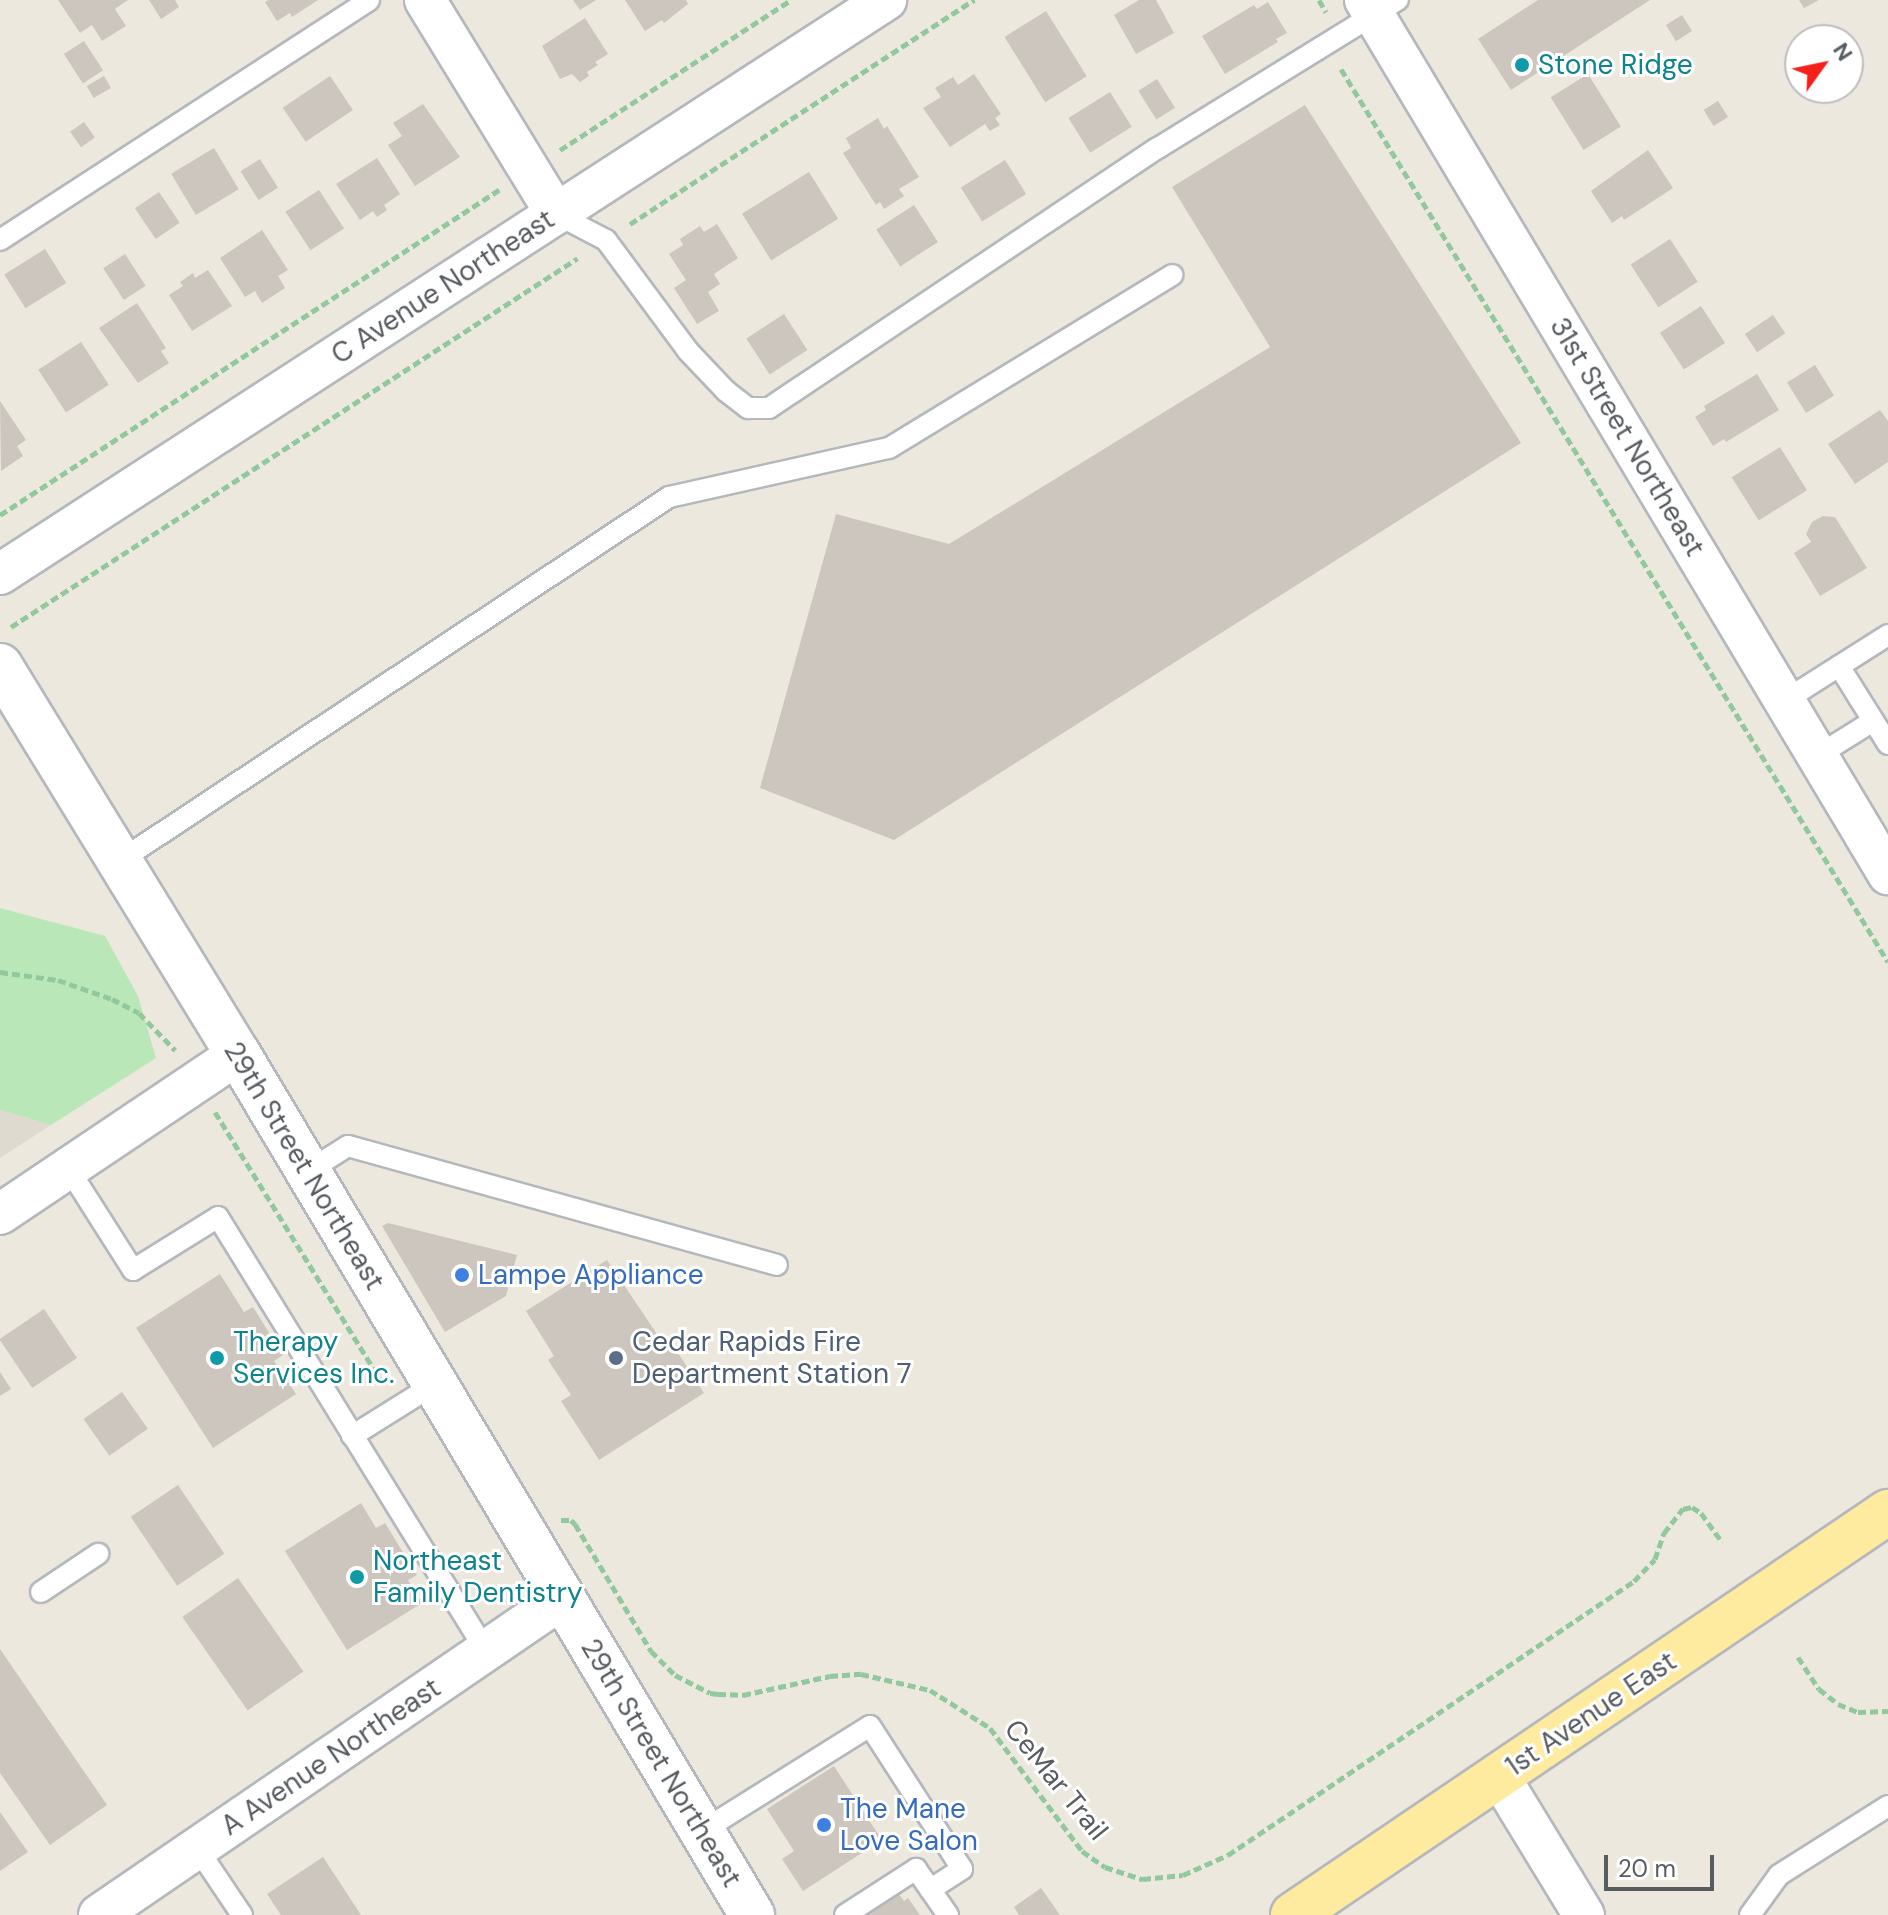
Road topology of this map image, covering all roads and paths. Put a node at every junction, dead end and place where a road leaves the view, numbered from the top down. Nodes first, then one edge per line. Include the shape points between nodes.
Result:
1 (369, 0) edge
2 (425, 0) edge
3 (791, 0) edge
4 (886, 0) edge
5 (974, 0) edge
6 (1379, 5) edge
7 (1335, 59) dead end
8 (550, 156) dead end
9 (510, 183) dead end
10 (556, 214) junction
11 (0, 240) edge
12 (606, 240) junction
13 (1172, 275) dead end
14 (0, 515) edge
15 (0, 574) edge
16 (1888, 635) edge
17 (6, 646) edge
18 (1839, 666) junction
19 (1784, 701) junction
20 (1873, 721) junction
21 (1888, 744) edge
22 (1817, 756) junction
23 (118, 862) junction
24 (1888, 874) edge
25 (1888, 962) edge
26 (0, 972) edge
27 (174, 1049) dead end
28 (238, 1054) junction
29 (210, 1105) dead end
30 (68, 1168) junction
31 (308, 1171) junction
32 (0, 1214) edge
33 (777, 1265) dead end
34 (435, 1384) junction
35 (397, 1408) junction
36 (352, 1436) junction
37 (1888, 1512) edge
38 (553, 1525) dead end
39 (1722, 1542) dead end
40 (98, 1554) dead end
41 (41, 1592) dead end
42 (563, 1598) junction
43 (486, 1651) junction
44 (1798, 1657) dead end
45 (1888, 1711) edge
46 (1499, 1776) junction
47 (1888, 1806) edge
48 (702, 1831) junction
49 (200, 1835) junction
50 (930, 1890) junction
51 (102, 1914) edge
52 (242, 1915) edge
53 (752, 1915) edge
54 (845, 1915) edge
55 (948, 1915) edge
56 (1293, 1915) edge
57 (1584, 1915) edge
58 (1750, 1915) edge

1 - 11 lane
2 - 10 street
3 - 8 path
4 - 10 street, C Avenue Northeast
5 - 12 path
6 - 12 lane via 769,408 748,408 726,391 688,351
6 - 19 street, 31st Street Northeast
7 - 25 path
9 - 14 path
10 - 12 lane
10 - 15 street, C Avenue Northeast
12 - 17 path
13 - 23 lane via 889,448 669,497
16 - 18 lane
17 - 23 main road, 29th Street Northeast
18 - 19 lane
18 - 20 lane
19 - 22 street, 31st Street Northeast
20 - 21 lane
20 - 22 lane
22 - 24 street, 31st Street Northeast
23 - 28 main road, 29th Street Northeast
26 - 27 path via 58,980 112,999 139,1013
28 - 30 street
28 - 31 main road, 29th Street Northeast
29 - 35 path
30 - 32 street
30 - 36 lane via 133,1270 218,1217
31 - 33 lane via 348,1146
31 - 34 main road, 29th Street Northeast
34 - 35 lane
34 - 42 main road, 29th Street Northeast
35 - 36 lane
36 - 43 lane
37 - 46 main road, 1st Avenue East
38 - 39 path, CeMar Trail via 571,1520 651,1651 675,1675 718,1694 743,1695 861,1674 930,1690 990,1728 1082,1851 1105,1867 1143,1879 1183,1875 1228,1855 1634,1581 1655,1559 1664,1533 1683,1509 1701,1513
40 - 41 lane
42 - 43 street, A Avenue Northeast
42 - 48 main road, 29th Street Northeast
43 - 49 street, A Avenue Northeast via 256,1791
44 - 45 path via 1819,1689 1838,1704 1870,1714
46 - 56 main road, 1st Avenue East
46 - 57 street
47 - 58 lane via 1779,1875
48 - 50 lane via 870,1726 962,1869
48 - 53 main road, 29th Street Northeast
49 - 51 street, A Avenue Northeast
49 - 52 lane
50 - 54 lane via 916,1869
50 - 55 lane

